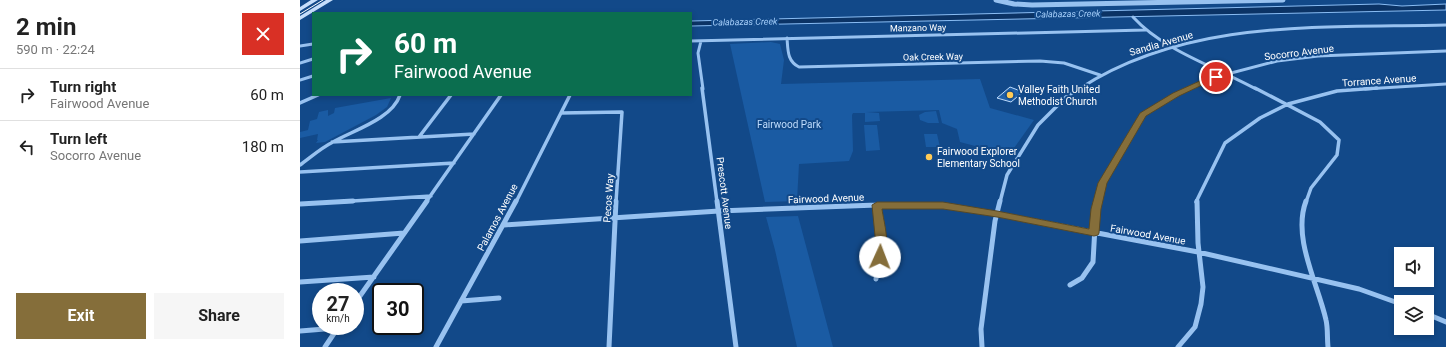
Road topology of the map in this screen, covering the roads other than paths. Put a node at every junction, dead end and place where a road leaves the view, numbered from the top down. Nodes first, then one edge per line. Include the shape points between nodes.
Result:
1 (315, 0) edge
2 (330, 0) edge
3 (996, 0) edge
4 (1283, 0) edge
5 (300, 9) edge
6 (1133, 17) dead end
7 (300, 18) edge
8 (1446, 25) edge
9 (1145, 30) junction
10 (787, 38) junction
11 (692, 41) edge
12 (702, 41) junction
13 (312, 44) edge
14 (300, 46) edge
15 (1171, 47) junction
16 (1446, 52) edge
17 (312, 59) edge
18 (300, 63) edge
19 (1227, 73) junction
20 (1100, 75) junction
21 (312, 76) edge
22 (300, 80) edge
23 (1446, 84) edge
24 (316, 96) edge
25 (400, 96) edge
26 (450, 96) edge
27 (500, 96) edge
28 (570, 96) edge
29 (300, 103) edge
30 (1288, 104) junction
31 (561, 113) junction
32 (474, 134) junction
33 (419, 137) junction
34 (332, 142) junction
35 (454, 163) junction
36 (300, 165) edge
37 (300, 172) edge
38 (431, 196) junction
39 (300, 204) edge
40 (877, 205) junction
41 (719, 211) junction
42 (997, 214) junction
43 (615, 217) junction
44 (504, 225) junction
45 (404, 233) junction
46 (1094, 233) junction
47 (300, 241) edge
48 (1198, 252) junction
49 (374, 277) junction
50 (1312, 277) junction
51 (876, 279) dead end
52 (300, 282) edge
53 (1070, 285) dead end
54 (364, 291) edge
55 (499, 298) dead end
56 (461, 301) junction
57 (1394, 302) edge
58 (1434, 317) edge
59 (1446, 322) edge
60 (312, 330) edge
61 (300, 331) edge
62 (333, 335) edge
63 (325, 347) edge
64 (436, 347) edge
65 (609, 347) edge
66 (736, 347) edge
67 (982, 347) edge
68 (1178, 347) edge
69 (1328, 347) edge

1 - 5 main road
2 - 7 main road
3 - 4 street via 1032,5
6 - 9 street
8 - 15 street, Sandia Avenue via 1274,29 1218,36
9 - 10 street, Manzano Way
9 - 15 street
10 - 12 street, Manzano Way
10 - 20 street, Oak Creek Way via 788,55 793,64 799,67 1040,61 1064,63
11 - 12 street, Manzano Way
12 - 41 street, Prescott Avenue via 698,53
13 - 14 street
15 - 19 street
15 - 20 street, Sandia Avenue via 1136,58
16 - 19 street, Socorro Avenue via 1318,56 1277,60
17 - 18 street
19 - 30 street
19 - 46 street, Socorro Avenue via 1176,94 1142,115 1102,183
20 - 42 street, Sandia Avenue via 1066,97 1038,125 1007,175
21 - 22 street
23 - 30 street, Torrance Avenue via 1337,91
24 - 29 street
25 - 34 street via 394,108
26 - 33 street
27 - 32 street
28 - 31 street, Palamos Avenue
30 - 48 street, Torrance Avenue via 1260,118 1225,143 1196,202
30 - 50 street via 1320,122 1339,140 1338,155 1311,188 1304,206 1302,227
31 - 43 street, Pecos Way via 622,112
31 - 44 street, Palamos Avenue
32 - 33 street
32 - 35 street
33 - 34 street
34 - 36 street
35 - 37 street
35 - 38 street
38 - 39 street
38 - 45 street
40 - 41 street, Fairwood Avenue
40 - 42 street, Fairwood Avenue via 943,206
40 - 51 street via 881,246
41 - 43 street, Fairwood Avenue
41 - 66 street, Prescott Avenue
42 - 46 street, Fairwood Avenue
42 - 67 street, Sandia Avenue via 981,329
43 - 44 street, Fairwood Avenue
43 - 65 street, Pecos Way
44 - 56 street, Palamos Avenue
45 - 47 street
45 - 49 street
46 - 48 street, Fairwood Avenue
46 - 53 street, Socorro Avenue via 1093,262 1082,278
48 - 50 street, Fairwood Avenue
48 - 68 street, Torrance Avenue via 1203,287 1201,304 1195,326
49 - 52 street
49 - 54 street
50 - 57 street, Fairwood Avenue
50 - 69 street via 1326,320
55 - 56 street
56 - 64 street, Palamos Avenue
58 - 59 street
60 - 61 street
62 - 63 street

